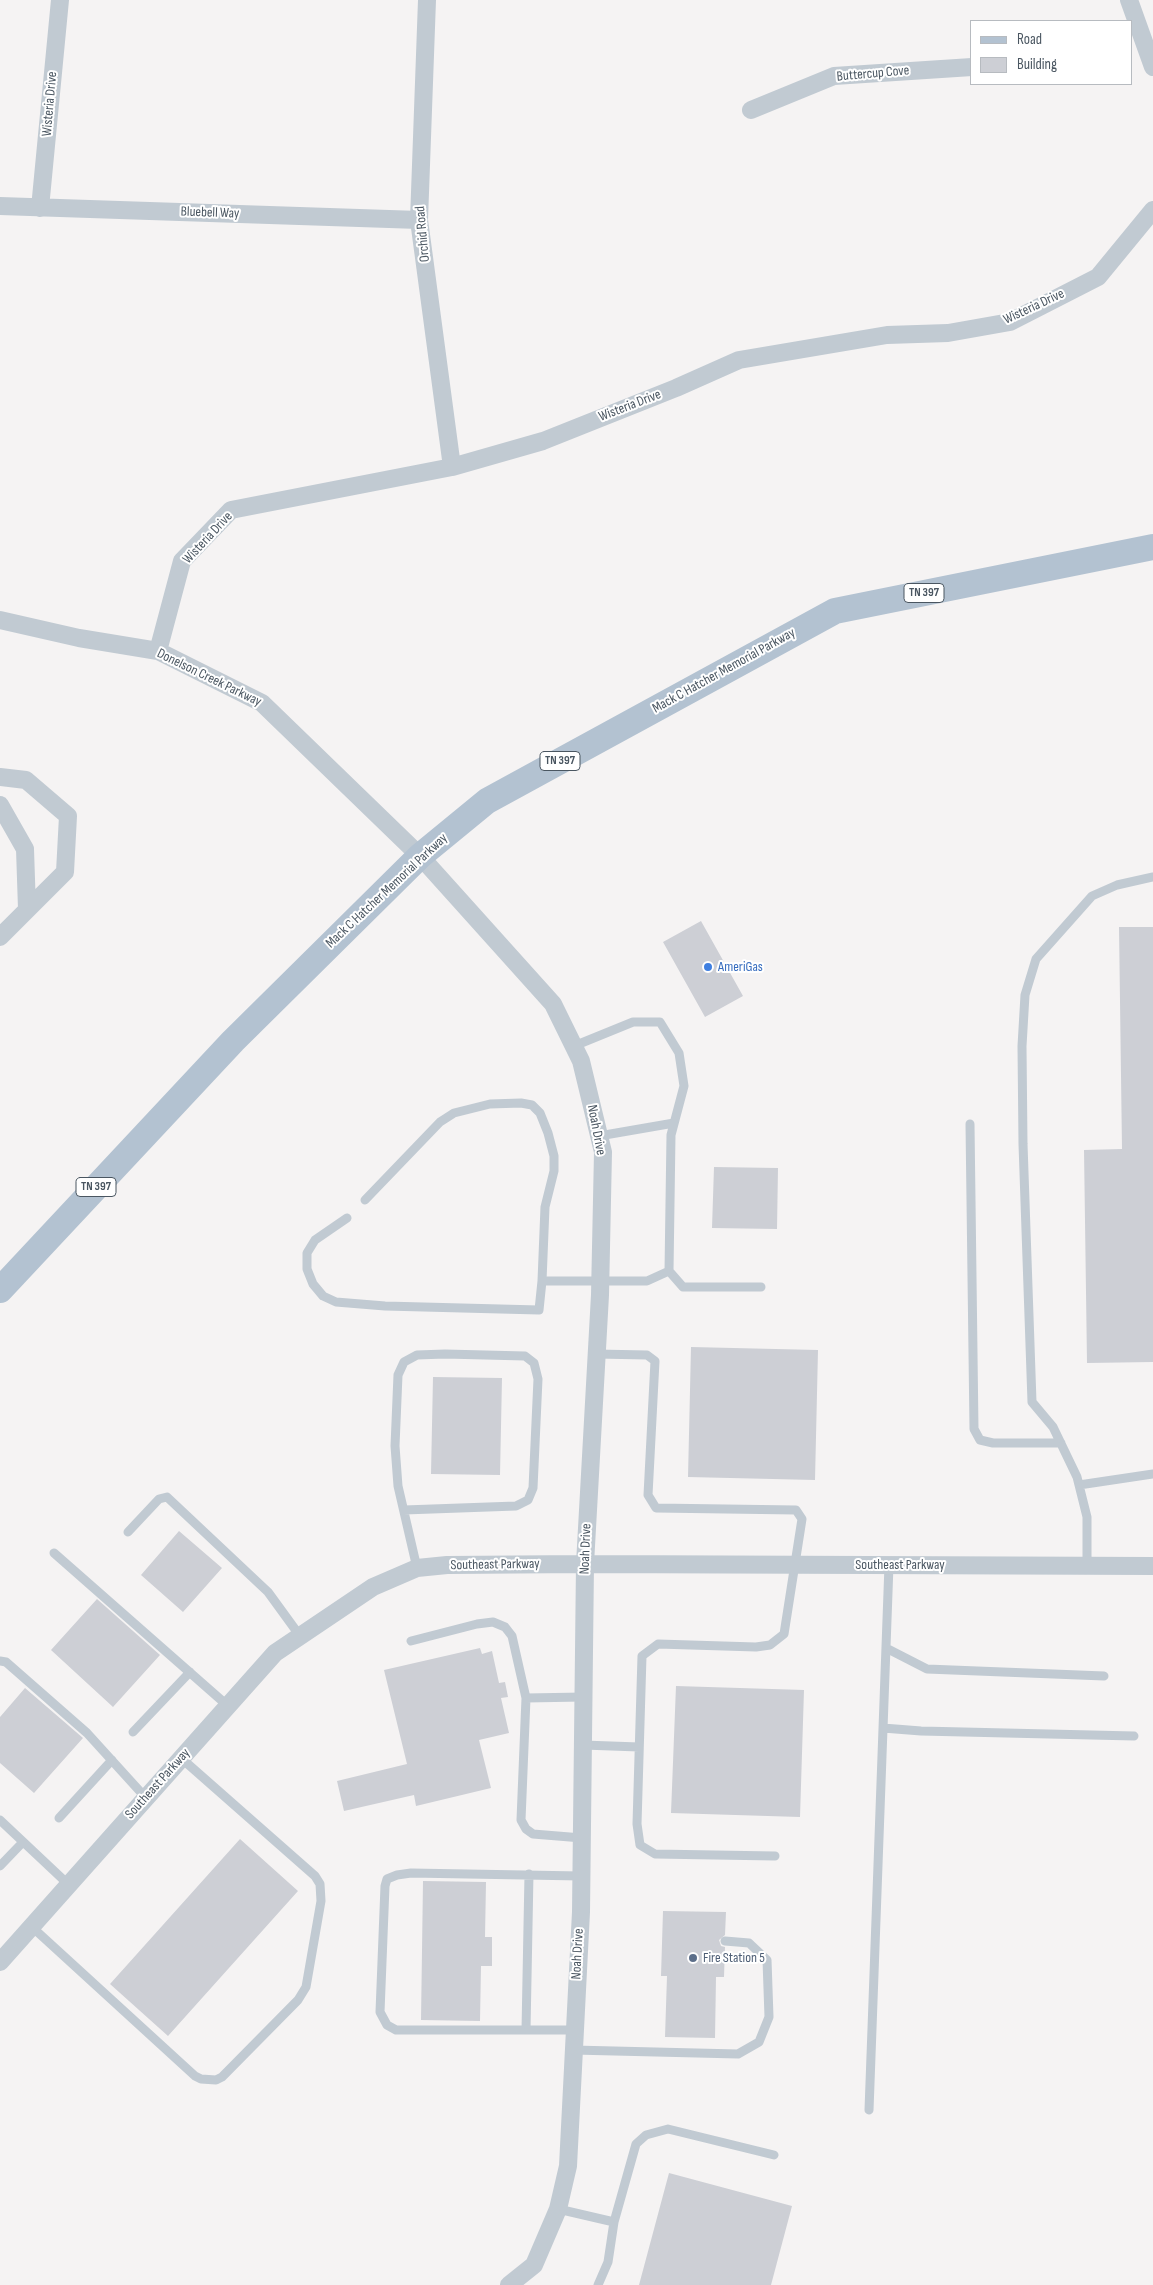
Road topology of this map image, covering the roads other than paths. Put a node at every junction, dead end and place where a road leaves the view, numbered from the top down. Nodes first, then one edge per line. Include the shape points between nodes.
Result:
1 (60, 0) edge
2 (427, 0) edge
3 (1129, 0) edge
4 (1135, 26) edge
5 (970, 67) edge
6 (1153, 67) edge
7 (750, 110) dead end
8 (0, 206) edge
9 (40, 208) junction
10 (1153, 210) edge
11 (419, 220) junction
12 (452, 467) junction
13 (1153, 547) edge
14 (0, 620) edge
15 (158, 651) junction
16 (0, 777) edge
17 (0, 805) edge
18 (420, 856) junction
19 (1153, 876) edge
20 (26, 909) junction
21 (0, 937) edge
22 (574, 1046) junction
23 (674, 1123) junction
24 (970, 1124) dead end
25 (599, 1136) junction
26 (364, 1200) dead end
27 (346, 1218) dead end
28 (669, 1271) junction
29 (542, 1281) junction
30 (600, 1282) junction
31 (761, 1287) dead end
32 (0, 1290) edge
33 (596, 1354) junction
34 (1060, 1443) junction
35 (1153, 1474) edge
36 (1079, 1485) junction
37 (404, 1510) junction
38 (128, 1532) dead end
39 (54, 1553) dead end
40 (585, 1564) junction
41 (796, 1565) junction
42 (889, 1565) junction
43 (1087, 1566) junction
44 (1153, 1566) edge
45 (416, 1568) junction
46 (300, 1636) junction
47 (410, 1641) dead end
48 (886, 1648) junction
49 (0, 1661) edge
50 (190, 1672) junction
51 (1104, 1676) dead end
52 (583, 1697) junction
53 (526, 1698) junction
54 (228, 1706) junction
55 (883, 1728) junction
56 (133, 1732) dead end
57 (1134, 1736) dead end
58 (583, 1746) junction
59 (639, 1748) junction
60 (181, 1758) junction
61 (112, 1760) junction
62 (146, 1798) junction
63 (59, 1818) dead end
64 (0, 1820) edge
65 (582, 1838) junction
66 (23, 1842) junction
67 (774, 1856) dead end
68 (0, 1866) edge
69 (529, 1874) junction
70 (581, 1876) junction
71 (69, 1885) junction
72 (32, 1927) junction
73 (725, 1941) dead end
74 (2, 1957) edge
75 (526, 2030) junction
76 (574, 2030) junction
77 (572, 2050) junction
78 (869, 2110) dead end
79 (774, 2155) dead end
80 (558, 2209) junction
81 (614, 2222) junction
82 (509, 2285) edge
83 (598, 2285) edge

1 - 9 street, Wisteria Drive
2 - 11 street, Orchid Road
3 - 4 street
4 - 6 street
5 - 7 street, Buttercup Cove via 834,76
8 - 9 street, Bluebell Way
9 - 11 street, Bluebell Way
10 - 12 street, Wisteria Drive via 1098,277 1010,322 948,332 887,335 739,360 543,441
11 - 12 street, Orchid Road
12 - 15 street, Wisteria Drive via 231,510 182,561
13 - 18 main road, Mack C Hatcher Memorial Parkway / TN 397 via 835,610 487,801
14 - 15 street, Donelson Creek Parkway
15 - 18 street, Donelson Creek Parkway via 262,702
16 - 20 street via 26,780 68,816 65,872
17 - 20 street via 25,849
18 - 22 street, Noah Drive via 553,1004
18 - 32 main road, Mack C Hatcher Memorial Parkway / TN 397 via 232,1041
19 - 34 lane via 1117,885 1092,896 1036,958 1025,995 1023,1144 1032,1402 1053,1427
20 - 21 street
22 - 23 lane via 632,1022 660,1022 679,1053 683,1078 684,1086
22 - 25 street, Noah Drive via 581,1061
23 - 25 lane
23 - 28 lane via 671,1134
24 - 34 lane via 974,1429 980,1440 993,1443
25 - 30 street, Noah Drive via 603,1152
26 - 29 lane via 440,1122 454,1113 490,1104 515,1102 532,1105 540,1113 554,1156 554,1171 545,1207
27 - 29 lane via 316,1240 308,1253 307,1269 313,1284 323,1296 336,1302 539,1310
28 - 30 lane via 647,1281
28 - 31 lane via 683,1287
29 - 30 lane
30 - 33 street, Noah Drive
33 - 40 street, Noah Drive
33 - 41 lane via 647,1355 655,1361 648,1495 656,1508 796,1510 802,1518
34 - 36 lane
35 - 36 lane
36 - 43 lane via 1087,1517
37 - 37 lane via 398,1486 395,1446 398,1375 404,1362 417,1355 445,1354 525,1356 534,1363 537,1389 533,1488 528,1500 516,1506
37 - 45 lane
38 - 46 lane via 158,1499 167,1497 268,1592
39 - 50 lane
40 - 41 street, Southeast Parkway
40 - 45 street, Southeast Parkway
40 - 52 street, Noah Drive
41 - 42 street, Southeast Parkway
41 - 59 lane via 784,1634 770,1645 658,1644 642,1656
42 - 43 street, Southeast Parkway
42 - 48 lane
43 - 44 street, Southeast Parkway
45 - 46 street, Southeast Parkway via 373,1587
46 - 54 street, Southeast Parkway via 275,1653
47 - 53 lane via 477,1624 493,1622 505,1627 512,1636
48 - 51 lane via 927,1669
48 - 55 lane
49 - 61 lane via 6,1662 87,1733
50 - 54 lane
50 - 56 lane
52 - 53 lane
52 - 58 street, Noah Drive
53 - 65 lane via 521,1820 533,1834
54 - 60 street, Southeast Parkway
55 - 57 lane via 921,1732
55 - 78 lane
58 - 59 lane
58 - 65 street, Noah Drive
59 - 67 lane via 637,1824 640,1845 655,1854
60 - 62 street, Southeast Parkway
60 - 72 lane via 315,1876 320,1884 321,1900 306,1987 298,2000 222,2078 201,2079
61 - 62 lane
61 - 63 lane
62 - 71 street, Southeast Parkway
64 - 66 lane
65 - 70 street, Noah Drive
66 - 68 lane
66 - 71 lane
69 - 70 lane
69 - 75 lane
69 - 75 lane via 411,1873 387,1879 380,2012 387,2025 396,2030
70 - 76 street, Noah Drive
71 - 72 street, Southeast Parkway
72 - 74 street, Southeast Parkway
73 - 77 lane via 749,1943 767,1960 769,2017 759,2042 738,2054
75 - 76 lane
76 - 77 street, Noah Drive
77 - 80 street, Noah Drive via 568,2166
79 - 81 lane via 668,2129 646,2134 636,2144
80 - 81 lane
80 - 82 street, Noah Drive via 534,2266
81 - 83 lane via 608,2262

